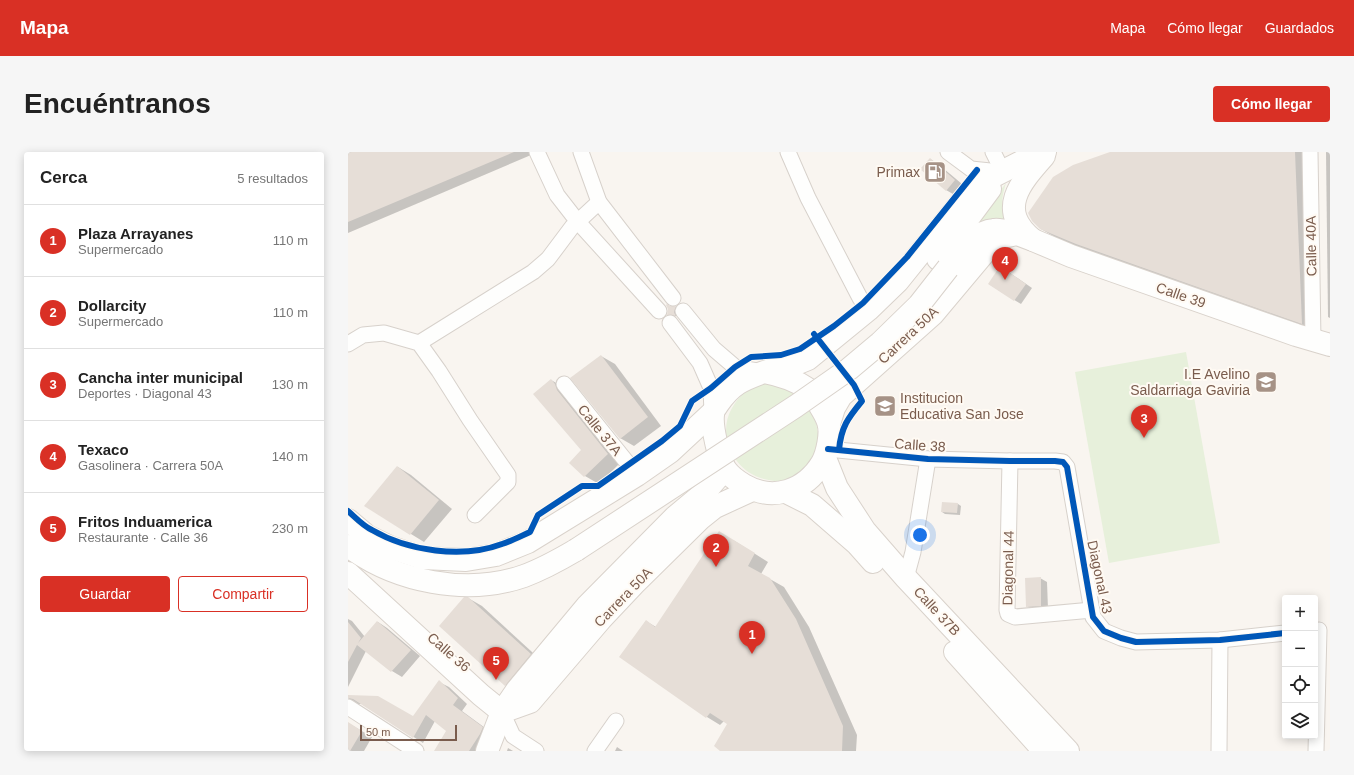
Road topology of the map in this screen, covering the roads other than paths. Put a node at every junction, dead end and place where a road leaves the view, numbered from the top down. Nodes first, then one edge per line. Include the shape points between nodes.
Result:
1 (537, 152) edge
2 (581, 152) edge
3 (788, 152) edge
4 (948, 152) edge
5 (993, 152) edge
6 (1046, 152) edge
7 (1310, 152) edge
8 (1003, 172) junction
9 (599, 202) junction
10 (578, 222) junction
11 (1025, 237) junction
12 (943, 264) junction
13 (673, 298) dead end
14 (868, 310) junction
15 (659, 311) dead end
16 (419, 343) junction
17 (1321, 343) edge
18 (348, 344) edge
19 (764, 372) junction
20 (564, 384) dead end
21 (712, 413) junction
22 (829, 424) junction
23 (827, 453) junction
24 (928, 459) junction
25 (1010, 461) junction
26 (725, 469) junction
27 (637, 475) junction
28 (752, 490) junction
29 (786, 492) junction
30 (475, 515) dead end
31 (348, 520) edge
32 (572, 544) junction
33 (348, 546) edge
34 (392, 548) junction
35 (348, 573) edge
36 (906, 578) junction
37 (1092, 610) junction
38 (1321, 630) edge
39 (1282, 632) edge
40 (1220, 640) junction
41 (348, 708) edge
42 (502, 712) junction
43 (616, 721) dead end
44 (416, 751) edge
45 (487, 751) edge
46 (536, 751) edge
47 (595, 751) edge
48 (1044, 751) edge
49 (1068, 751) edge
50 (1219, 751) edge
51 (1316, 751) edge

1 - 10 street via 557,195
2 - 9 street
3 - 14 street via 808,198
4 - 8 street via 971,168
5 - 8 street
6 - 8 main road
6 - 11 main road, Calle 39 via 1024,178 1015,195 1014,209
7 - 17 street, Calle 40A
8 - 12 main road
8 - 14 main road via 978,184 898,281
9 - 10 street
9 - 13 street
10 - 15 street
10 - 16 street via 548,259 533,272
11 - 12 main road via 994,230 971,240
11 - 17 main road, Calle 39 via 1071,256
11 - 22 main road, Carrera 50A via 1003,237 990,246 933,314 841,396
12 - 32 main road, bridge via 919,305 849,370 796,406
14 - 19 main road via 808,358 791,366
16 - 18 street via 384,333 363,335
16 - 30 street via 508,475 508,482
19 - 21 main road via 742,380 726,392
19 - 21 street via 735,367 714,349 687,317 687,321 673,328 700,364 711,388
19 - 22 main road via 788,377 810,390
20 - 27 street, Calle 37A
21 - 26 main road via 714,434
21 - 27 main road via 670,452
22 - 23 main road
23 - 24 street, Calle 38
23 - 29 main road via 816,473 802,485
23 - 36 main road, Calle 37B via 837,488 865,531
24 - 25 street, Calle 38
24 - 36 street via 913,552
25 - 37 street, Diagonal 43 via 1055,461 1063,462 1067,467
25 - 37 street, Diagonal 44 via 1008,614 1015,617
26 - 28 main road via 734,479
26 - 42 main road, Carrera 50A via 705,492 670,522 587,606 517,690
27 - 34 main road via 528,542 496,554 466,560 422,558
28 - 29 main road via 772,494
28 - 42 main road, Carrera 50A via 715,507 700,519 607,613 530,702
29 - 48 main road, Calle 37B via 812,506 857,544
31 - 34 main road via 366,536
32 - 33 main road via 552,565 499,582 470,585 437,583 405,575 380,566
32 - 34 main road via 551,548 518,564 466,570 423,564 406,558
35 - 42 main road, Calle 36 via 401,622 435,636 488,688
36 - 49 main road, Calle 37B
37 - 40 street, Diagonal 43 via 1093,617 1104,631 1136,642
38 - 51 street
39 - 40 street, Diagonal 43
40 - 50 street
41 - 44 street
42 - 45 main road, Carrera 50A
42 - 46 street, Calle 36 via 513,736
43 - 47 street

